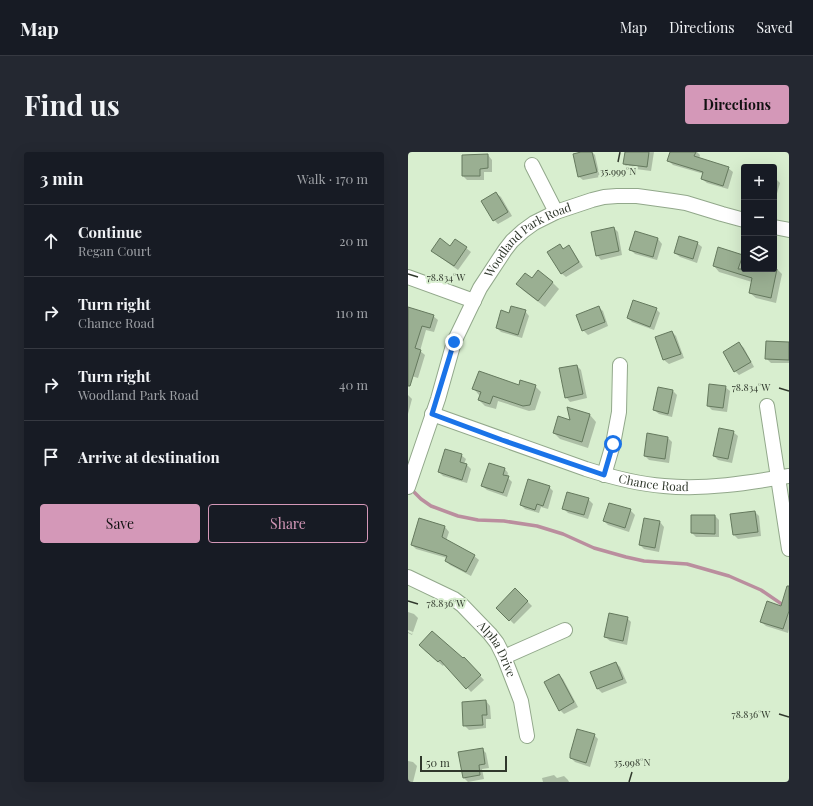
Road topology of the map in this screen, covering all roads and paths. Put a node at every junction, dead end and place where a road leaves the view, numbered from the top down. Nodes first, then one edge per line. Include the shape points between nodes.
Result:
1 (532, 165) dead end
2 (556, 212) junction
3 (741, 219) edge
4 (777, 228) edge
5 (789, 230) edge
6 (408, 277) edge
7 (474, 301) junction
8 (620, 365) dead end
9 (767, 406) dead end
10 (432, 414) junction
11 (604, 475) junction
12 (784, 477) edge
13 (408, 487) edge
14 (789, 549) edge
15 (408, 577) edge
16 (564, 630) dead end
17 (504, 657) junction
18 (528, 736) dead end

1 - 2 street
2 - 3 street, Woodland Park Road via 604,197 637,196 686,203
2 - 7 street, Woodland Park Road via 534,223 512,241
4 - 5 street
6 - 7 street
7 - 10 street, Woodland Park Road via 454,342
8 - 11 street via 619,412
9 - 12 street
10 - 11 street, Chance Road
10 - 13 street, Woodland Park Road
11 - 12 street, Chance Road via 678,487 732,484
12 - 14 street
15 - 17 street, Alpha Drive via 462,605 490,634
16 - 17 street
17 - 18 street, Alpha Drive via 520,701

